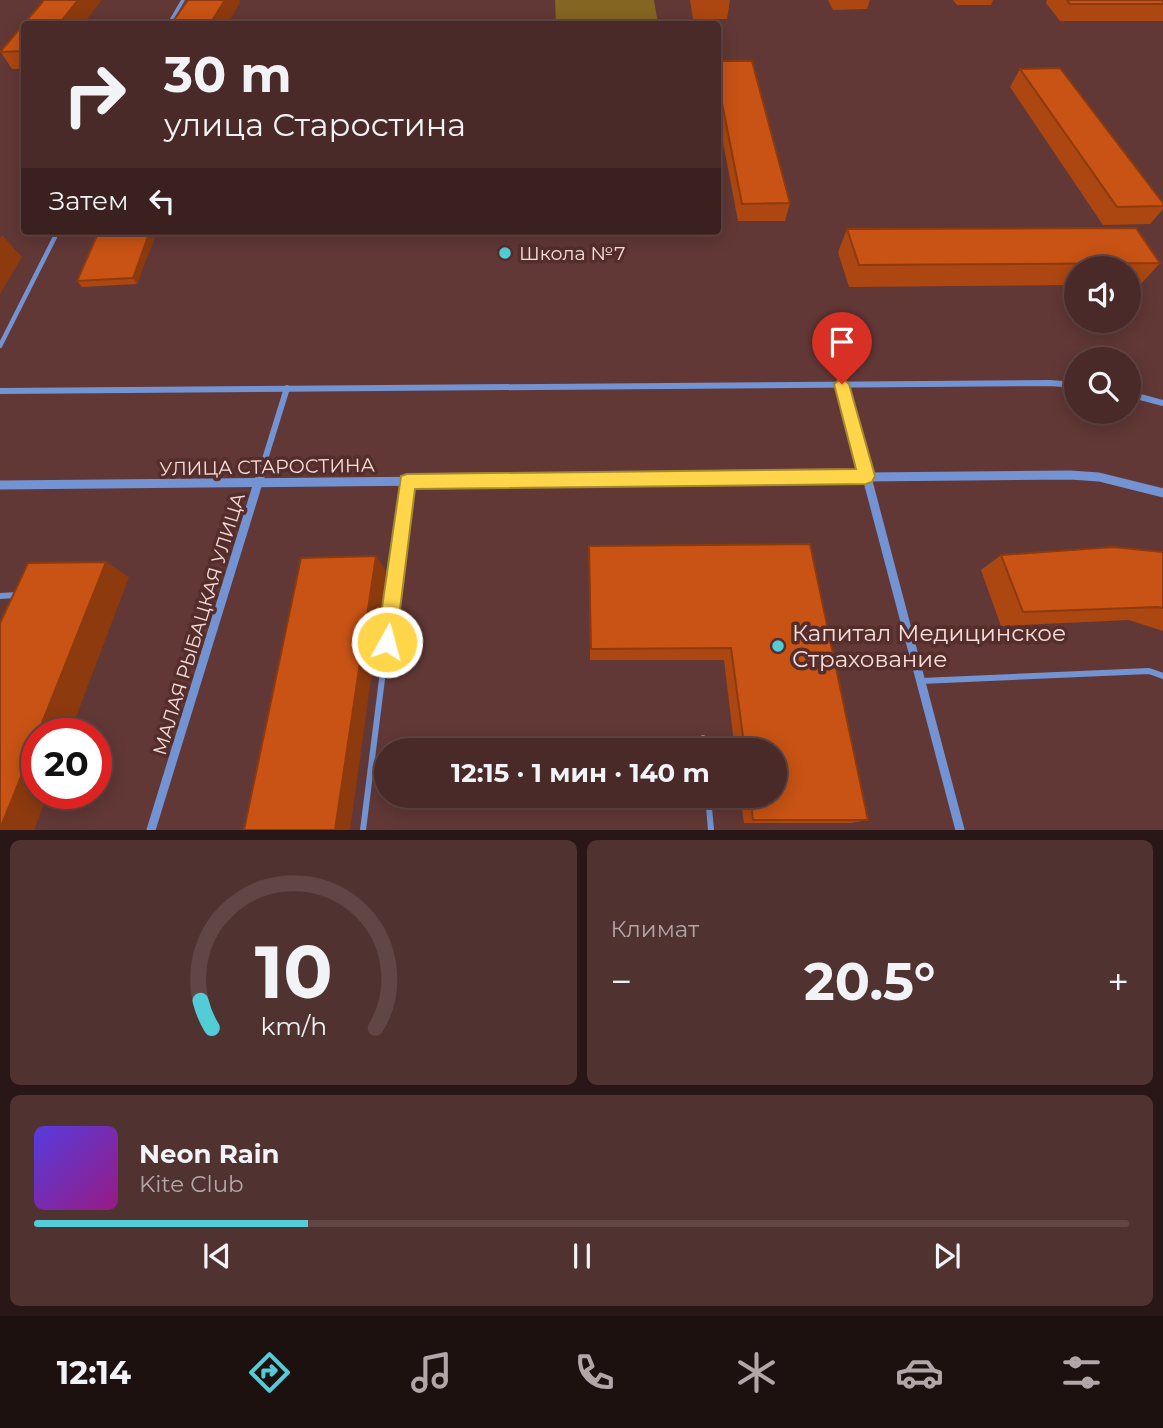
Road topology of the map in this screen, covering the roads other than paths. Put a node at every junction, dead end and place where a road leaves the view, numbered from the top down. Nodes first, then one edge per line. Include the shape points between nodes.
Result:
1 (183, 0) edge
2 (171, 21) edge
3 (56, 235) edge
4 (0, 346) edge
5 (842, 384) junction
6 (1064, 385) edge
7 (288, 388) junction
8 (0, 391) edge
9 (1141, 397) edge
10 (1163, 403) edge
11 (866, 476) junction
12 (407, 481) junction
13 (260, 482) junction
14 (0, 485) edge
15 (1163, 493) edge
16 (0, 596) edge
17 (18, 605) edge
18 (1163, 676) edge
19 (920, 681) junction
20 (709, 808) edge
21 (151, 830) edge
22 (363, 830) edge
23 (711, 830) edge
24 (960, 830) edge

1 - 2 lane
3 - 4 lane
5 - 6 street
5 - 7 street
5 - 11 street
7 - 8 street
7 - 13 street, МАЛАЯ РЫБАЦКАЯ УЛИЦА
9 - 10 street
11 - 12 street, УЛИЦА СТАРОСТИНА
11 - 15 street, УЛИЦА СТАРОСТИНА via 1070,475 1099,477
11 - 19 street
12 - 13 street, УЛИЦА СТАРОСТИНА
12 - 22 lane
13 - 14 street, УЛИЦА СТАРОСТИНА
13 - 21 street, МАЛАЯ РЫБАЦКАЯ УЛИЦА
16 - 17 lane via 23,594
18 - 19 lane via 1149,671
19 - 24 street
20 - 23 lane

